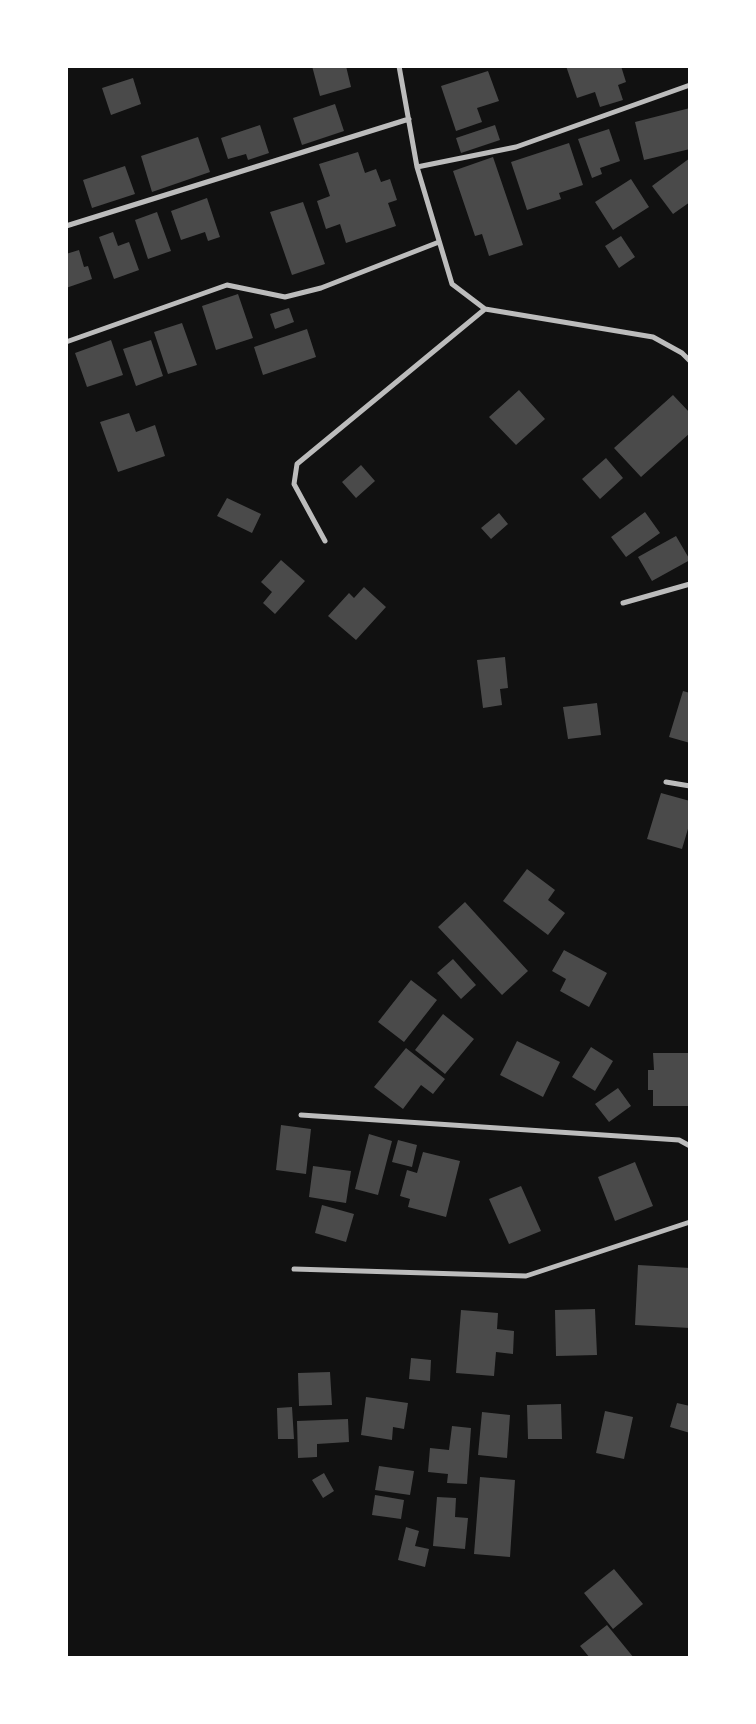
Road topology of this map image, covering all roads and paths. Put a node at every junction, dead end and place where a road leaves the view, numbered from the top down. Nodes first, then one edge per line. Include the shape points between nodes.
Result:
1 (399, 66) edge
2 (690, 85) edge
3 (409, 119) junction
4 (417, 167) junction
5 (66, 226) edge
6 (439, 242) junction
7 (485, 309) junction
8 (66, 342) edge
9 (690, 360) edge
10 (325, 541) dead end
11 (690, 584) edge
12 (623, 603) dead end
13 (666, 782) dead end
14 (690, 786) edge
15 (301, 1115) dead end
16 (690, 1146) edge
17 (690, 1222) edge
18 (294, 1268) dead end

1 - 3 street
2 - 4 street via 516,148
3 - 4 street
3 - 5 street
4 - 6 street
6 - 7 street via 452,284
6 - 8 street via 321,288 284,297 226,285
7 - 9 street via 653,337
7 - 10 street via 297,464 294,484
11 - 12 street
13 - 14 street
15 - 16 street via 679,1140
17 - 18 street via 526,1276

